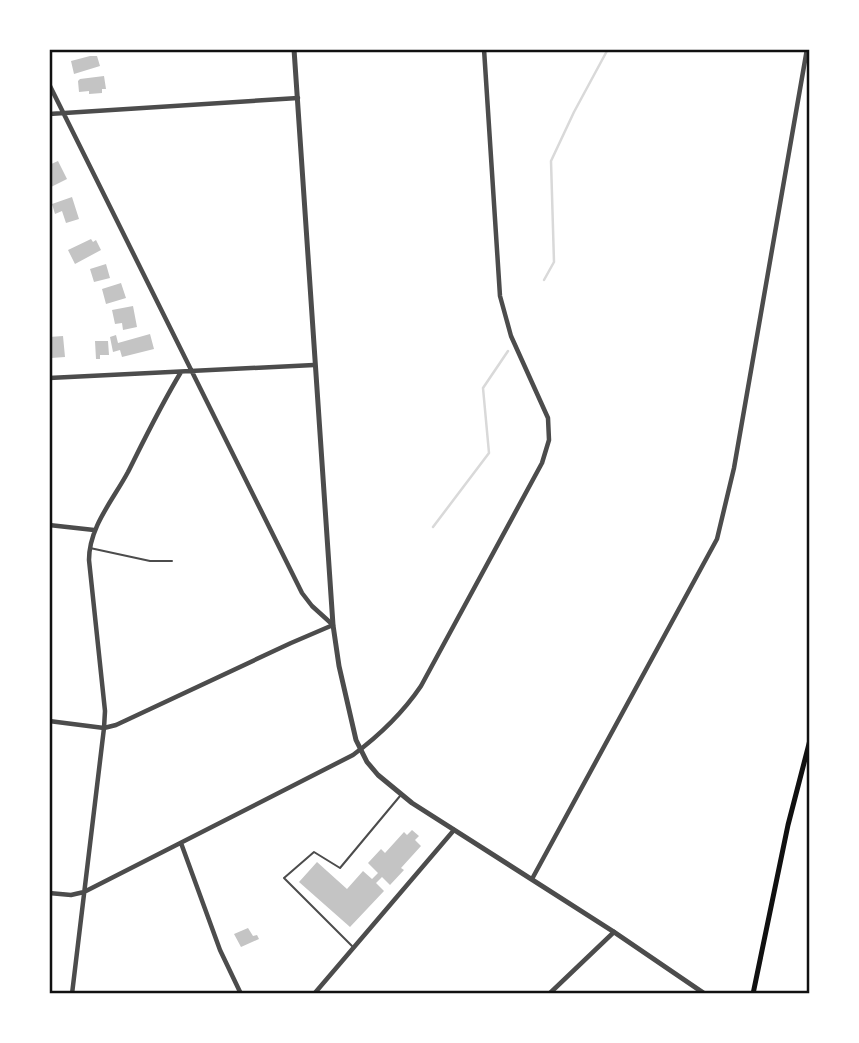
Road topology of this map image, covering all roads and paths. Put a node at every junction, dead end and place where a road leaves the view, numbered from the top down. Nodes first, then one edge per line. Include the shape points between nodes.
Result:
1 (295, 49) edge
2 (484, 49) edge
3 (807, 49) edge
4 (49, 84) edge
5 (298, 98) junction
6 (64, 113) junction
7 (49, 114) edge
8 (314, 365) junction
9 (181, 372) junction
10 (192, 372) junction
11 (49, 378) edge
12 (49, 525) edge
13 (94, 530) junction
14 (89, 548) junction
15 (172, 561) dead end
16 (333, 625) junction
17 (49, 722) edge
18 (104, 728) junction
19 (810, 740) edge
20 (361, 749) junction
21 (401, 795) junction
22 (454, 830) junction
23 (181, 843) junction
24 (532, 879) junction
25 (84, 892) junction
26 (49, 893) edge
27 (614, 932) junction
28 (354, 948) junction
29 (72, 994) edge
30 (241, 994) edge
31 (314, 994) edge
32 (549, 994) edge
33 (705, 994) edge
34 (754, 994) edge

1 - 5 street
2 - 20 street via 500,296 511,336 548,418 549,440 542,463 421,686 391,724
3 - 24 street via 734,468 717,539
4 - 6 street
5 - 6 street
5 - 8 street
6 - 7 street
6 - 10 street
8 - 10 street
8 - 16 street
9 - 10 street
9 - 11 street
9 - 13 street
10 - 16 street via 302,593
12 - 13 street
13 - 14 street
14 - 15 lane
14 - 18 street
16 - 18 street
16 - 20 street via 351,722
17 - 18 street
18 - 25 street
19 - 34 main road
20 - 21 street via 378,775
20 - 23 street
21 - 22 street
21 - 28 lane via 340,868 314,852 284,878
22 - 24 street
22 - 28 street
23 - 25 street
23 - 30 street
24 - 27 street
25 - 26 street
25 - 29 street
27 - 32 street
27 - 33 street
28 - 31 street

